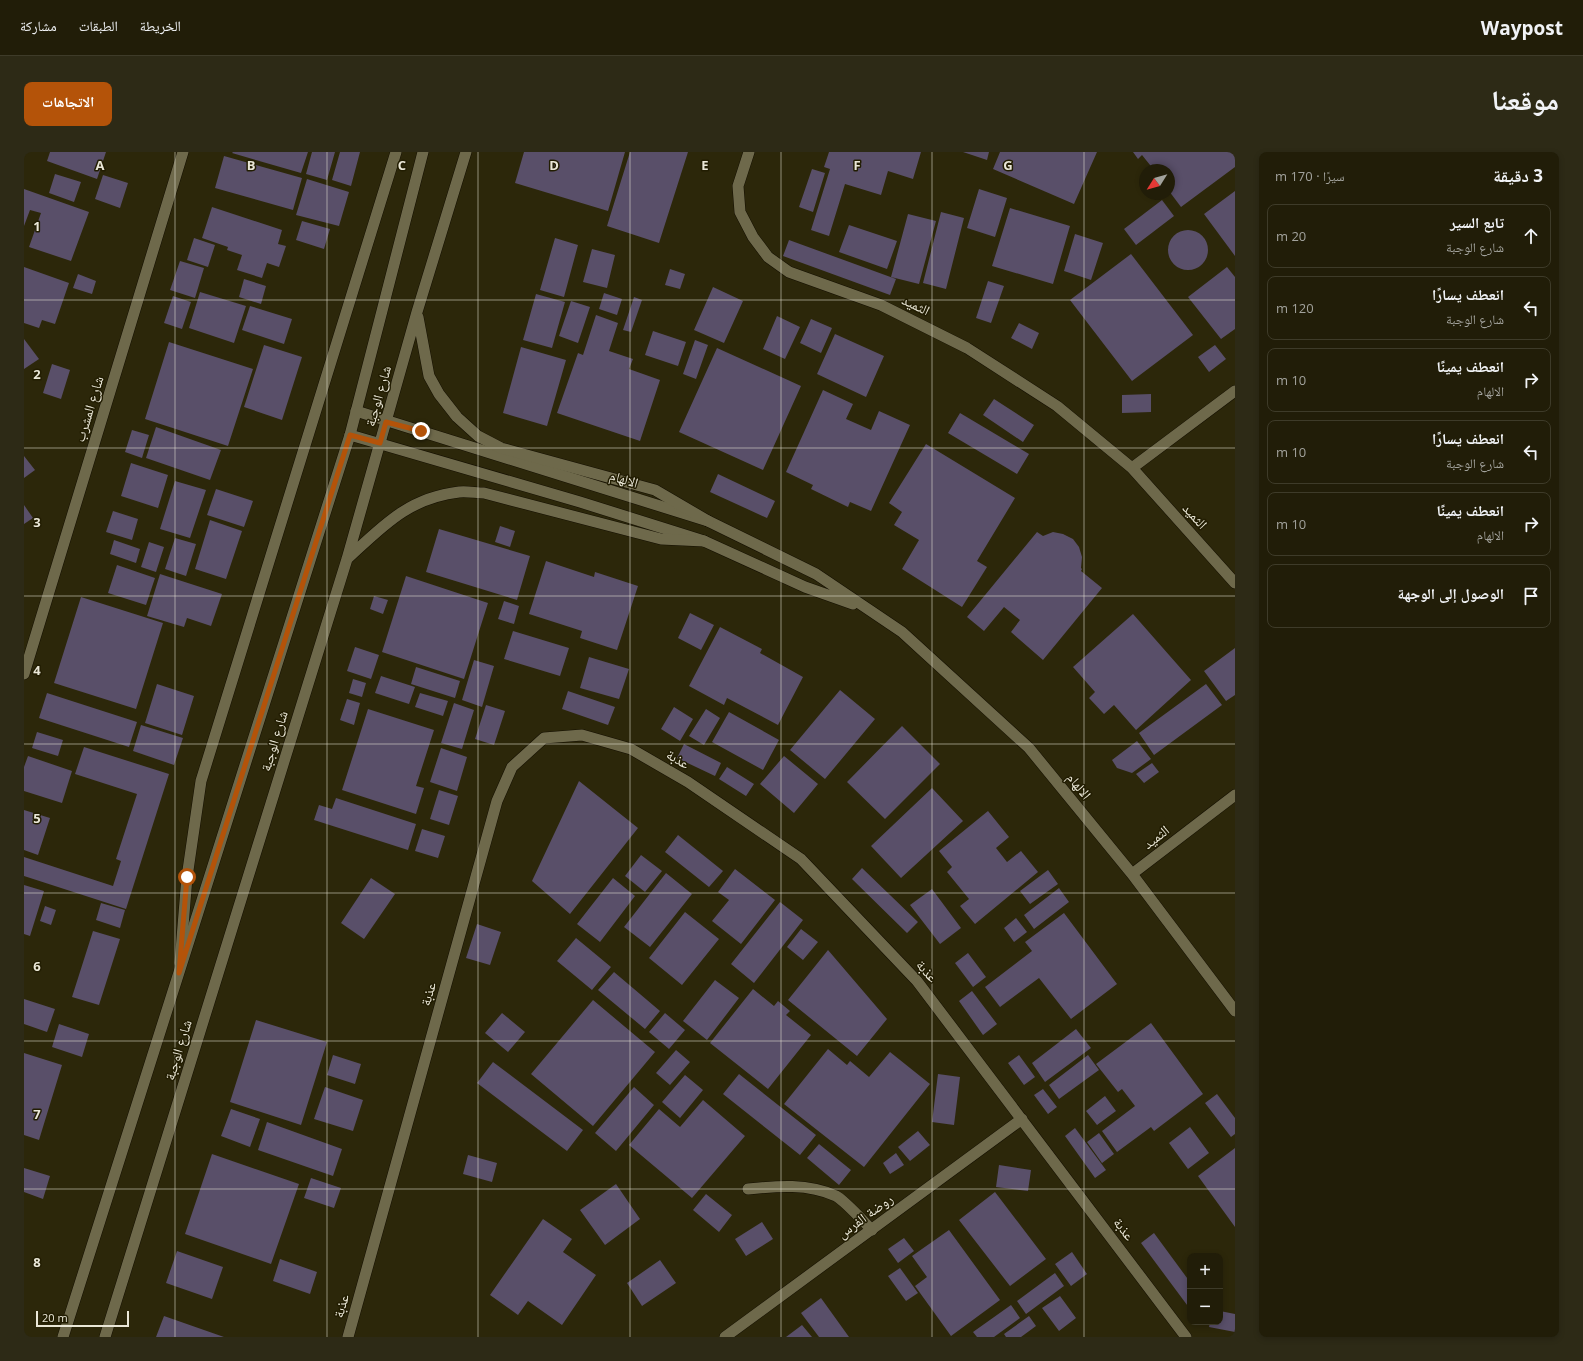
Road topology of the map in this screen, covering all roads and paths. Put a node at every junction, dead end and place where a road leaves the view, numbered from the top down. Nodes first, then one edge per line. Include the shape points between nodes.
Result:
1 (183, 152) edge
2 (396, 152) edge
3 (423, 152) edge
4 (466, 152) edge
5 (749, 152) edge
6 (417, 312) junction
7 (1235, 391) edge
8 (356, 412) junction
9 (386, 422) junction
10 (350, 435) junction
11 (380, 443) junction
12 (1132, 468) junction
13 (708, 521) junction
14 (704, 541) junction
15 (346, 559) junction
16 (1235, 583) edge
17 (869, 609) junction
18 (24, 674) edge
19 (1235, 795) edge
20 (1132, 874) junction
21 (179, 973) junction
22 (1235, 1011) edge
23 (1022, 1119) junction
24 (748, 1189) dead end
25 (872, 1230) junction
26 (63, 1337) edge
27 (105, 1337) edge
28 (348, 1337) edge
29 (725, 1337) edge
30 (1186, 1337) edge

1 - 18 street, شارع المشرب
2 - 21 street, شارع الوجبة via 201,781 187,877
3 - 8 street, شارع الوجبة
4 - 6 street, شارع الوجبة
5 - 12 street, الثميد via 738,186 740,212 753,237 768,257 789,272 881,305 967,348 1057,406
6 - 9 street, شارع الوجبة
6 - 13 street via 430,376 438,394 456,417 478,436 501,448 655,490
7 - 12 street
8 - 9 street, الالهام
8 - 10 street, شارع الوجبة
9 - 11 street, شارع الوجبة
9 - 13 street, الالهام
10 - 11 street, الالهام
10 - 21 street, شارع الوجبة
11 - 14 street, الالهام
11 - 15 street, شارع الوجبة
12 - 16 street, الثميد
13 - 17 street, الالهام via 816,574
14 - 15 street via 661,539 484,493 460,492 415,504 394,516
14 - 17 street, الالهام via 805,587
15 - 27 street, شارع الوجبة
17 - 20 street, الالهام via 902,632 1029,748
19 - 20 street, الثميد
20 - 22 street, الالهام
21 - 26 street, شارع الوجبة
23 - 25 street, روضة الفرس
23 - 28 street, عذبة via 917,981 801,859 688,782 630,749 582,734 544,738 512,767 497,801
23 - 30 street, عذبة
24 - 25 street via 781,1185 808,1188 836,1197
25 - 29 street, روضة الفرس

